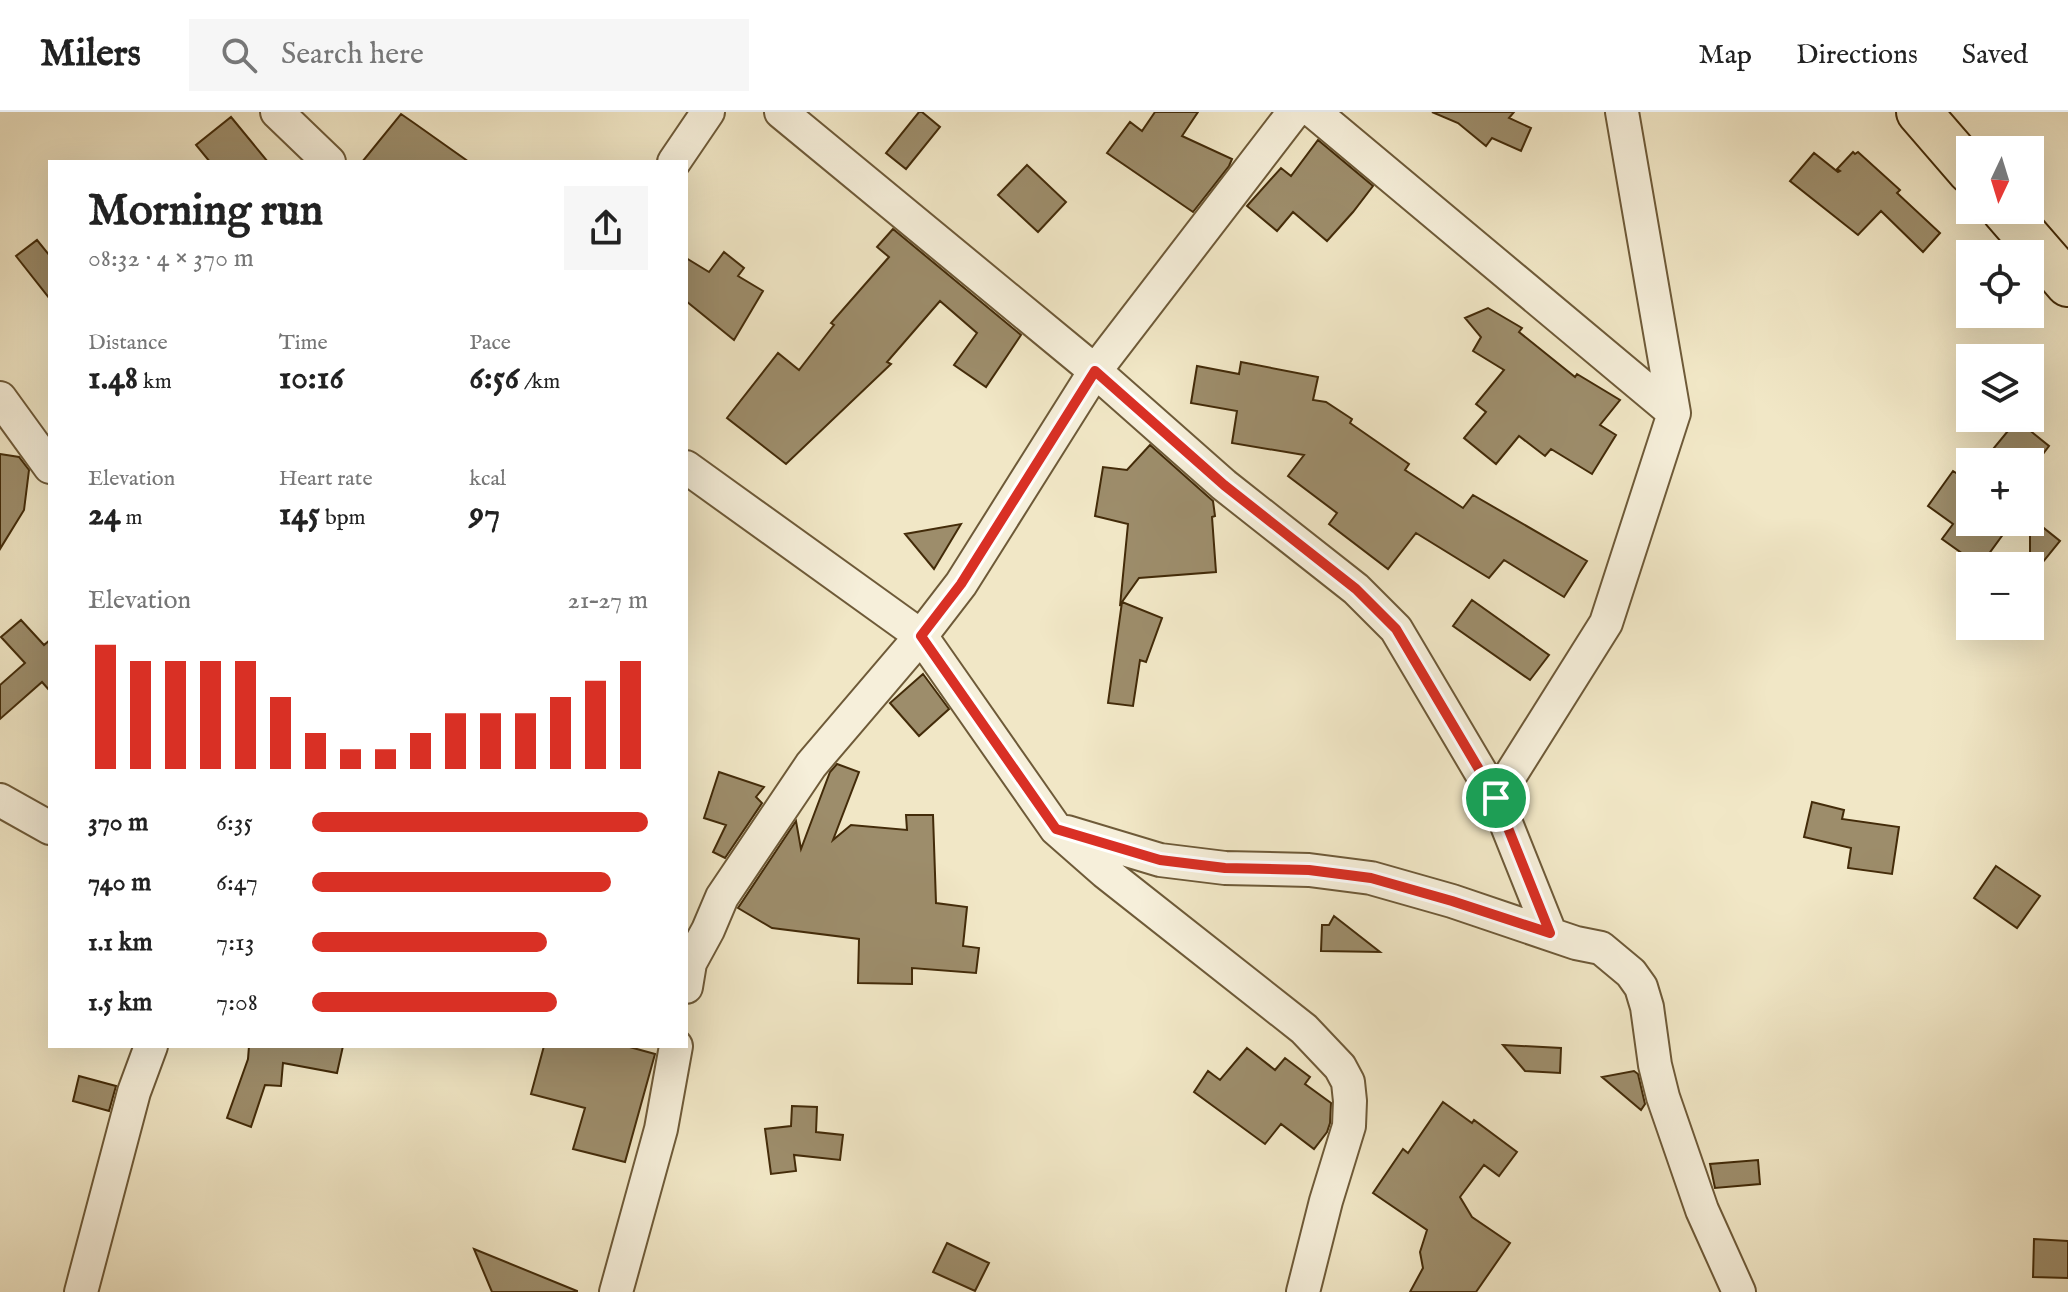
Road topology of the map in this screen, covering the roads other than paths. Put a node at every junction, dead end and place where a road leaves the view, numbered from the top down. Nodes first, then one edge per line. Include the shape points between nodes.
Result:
1 (277, 112) edge
2 (708, 112) edge
3 (781, 112) edge
4 (1294, 112) edge
5 (1314, 112) edge
6 (1622, 112) edge
7 (1919, 112) edge
8 (1956, 155) edge
9 (327, 160) edge
10 (675, 160) edge
11 (2016, 224) edge
12 (2068, 284) edge
13 (1095, 371) junction
14 (0, 398) edge
15 (1674, 413) junction
16 (48, 464) edge
17 (688, 468) edge
18 (921, 636) junction
19 (1496, 798) junction
20 (0, 800) edge
21 (48, 827) edge
22 (1056, 829) junction
23 (1550, 933) junction
24 (688, 975) edge
25 (150, 1048) edge
26 (676, 1048) edge
27 (81, 1292) edge
28 (616, 1292) edge
29 (1303, 1292) edge
30 (1739, 1292) edge

1 - 9 street
2 - 10 street
3 - 13 street
4 - 13 street
5 - 15 street
6 - 15 street
7 - 8 highway
11 - 12 highway
13 - 18 street via 961,584
13 - 19 street via 1224,485 1356,589 1396,629
14 - 16 street
15 - 19 street via 1606,623
17 - 18 street
18 - 22 street
18 - 24 street via 811,765 722,897
19 - 23 street
20 - 21 street
22 - 23 street via 1160,860 1371,878
22 - 29 street via 1304,1029 1348,1082 1349,1126
23 - 30 street via 1601,948 1641,987 1663,1097 1702,1210
25 - 27 street
26 - 28 street via 661,1129

